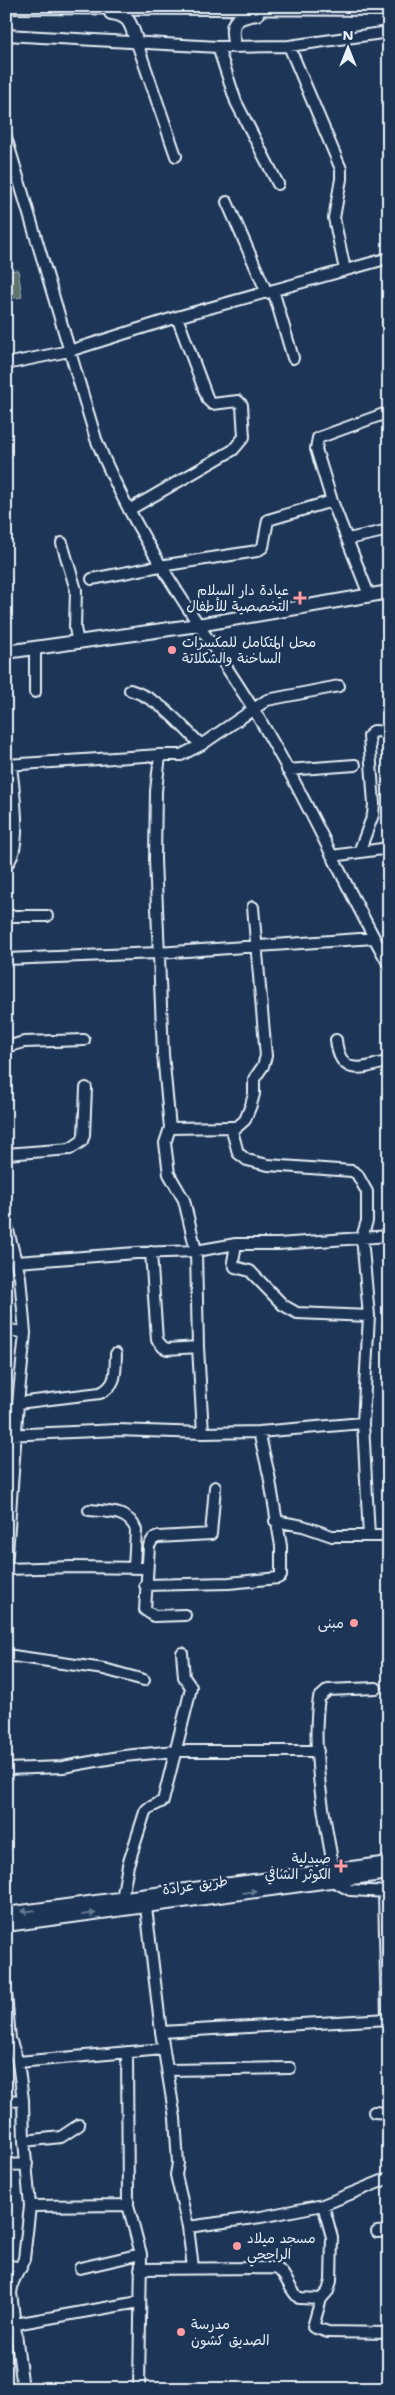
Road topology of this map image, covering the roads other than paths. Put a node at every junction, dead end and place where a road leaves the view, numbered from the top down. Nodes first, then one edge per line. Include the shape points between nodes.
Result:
1 (6, 7) edge
2 (56, 7) edge
3 (302, 9) junction
4 (389, 9) edge
5 (389, 32) edge
6 (6, 35) edge
7 (137, 43) junction
8 (235, 46) junction
9 (288, 46) junction
10 (218, 47) junction
11 (6, 137) edge
12 (176, 156) dead end
13 (278, 184) dead end
14 (227, 202) dead end
15 (389, 258) edge
16 (346, 270) junction
17 (270, 292) junction
18 (177, 317) junction
19 (70, 351) junction
20 (293, 358) dead end
21 (6, 364) edge
22 (389, 412) edge
23 (332, 501) junction
24 (129, 510) junction
25 (389, 530) edge
26 (348, 539) junction
27 (62, 542) dead end
28 (160, 566) junction
29 (92, 579) dead end
30 (389, 592) edge
31 (369, 595) junction
32 (198, 625) junction
33 (78, 643) junction
34 (35, 649) junction
35 (6, 652) edge
36 (339, 686) dead end
37 (130, 690) dead end
38 (35, 692) dead end
39 (254, 711) junction
40 (389, 732) edge
41 (201, 745) junction
42 (160, 755) junction
43 (9, 765) edge
44 (355, 765) dead end
45 (288, 770) junction
46 (389, 848) edge
47 (359, 852) junction
48 (332, 856) junction
49 (6, 865) edge
50 (253, 907) dead end
51 (6, 916) edge
52 (47, 916) dead end
53 (374, 938) junction
54 (256, 945) junction
55 (158, 952) junction
56 (6, 959) edge
57 (389, 965) edge
58 (84, 1040) dead end
59 (336, 1040) dead end
60 (6, 1047) edge
61 (389, 1061) edge
62 (86, 1088) dead end
63 (232, 1127) junction
64 (170, 1128) junction
65 (6, 1154) edge
66 (6, 1223) edge
67 (389, 1236) edge
68 (362, 1237) junction
69 (236, 1244) junction
70 (151, 1252) junction
71 (196, 1252) junction
72 (17, 1262) junction
73 (369, 1316) junction
74 (6, 1329) edge
75 (25, 1333) junction
76 (198, 1347) junction
77 (116, 1354) dead end
78 (18, 1403) junction
79 (363, 1423) junction
80 (259, 1432) junction
81 (203, 1433) junction
82 (11, 1435) edge
83 (215, 1487) dead end
84 (89, 1510) dead end
85 (275, 1521) junction
86 (369, 1536) junction
87 (389, 1536) edge
88 (7, 1549) edge
89 (134, 1568) junction
90 (147, 1568) junction
91 (6, 1569) edge
92 (145, 1585) junction
93 (185, 1615) dead end
94 (182, 1653) dead end
95 (6, 1655) edge
96 (144, 1680) dead end
97 (376, 1688) dead end
98 (175, 1751) junction
99 (318, 1751) junction
100 (6, 1769) edge
101 (389, 1863) edge
102 (389, 1873) edge
103 (332, 1875) junction
104 (386, 1892) edge
105 (122, 1899) junction
106 (146, 1907) junction
107 (66, 1912) junction
108 (6, 1914) edge
109 (6, 1925) edge
110 (6, 1993) edge
111 (388, 2019) edge
112 (161, 2032) junction
113 (8, 2039) edge
114 (163, 2049) junction
115 (127, 2052) junction
116 (18, 2062) junction
117 (290, 2068) dead end
118 (168, 2070) junction
119 (23, 2100) junction
120 (6, 2101) edge
121 (374, 2112) dead end
122 (389, 2113) edge
123 (79, 2125) dead end
124 (24, 2141) junction
125 (27, 2164) junction
126 (6, 2165) edge
127 (389, 2178) edge
128 (128, 2205) junction
129 (323, 2205) junction
130 (30, 2206) junction
131 (188, 2227) junction
132 (389, 2231) edge
133 (377, 2232) dead end
134 (141, 2254) junction
135 (6, 2265) edge
136 (20, 2268) junction
137 (80, 2268) dead end
138 (193, 2268) junction
139 (140, 2269) junction
140 (321, 2299) junction
141 (139, 2302) junction
142 (15, 2324) junction
143 (389, 2333) edge
144 (24, 2389) edge
145 (139, 2389) edge

1 - 2 main road
2 - 3 main road
2 - 7 main road via 121,14 130,21
3 - 4 main road
3 - 8 main road via 242,17 232,28
5 - 9 street
6 - 7 street
7 - 10 street
7 - 12 street
8 - 9 street
8 - 10 street
9 - 16 street via 341,169 334,218
10 - 13 street via 236,102
11 - 19 street
14 - 17 street
15 - 16 street
16 - 17 street
17 - 18 street
17 - 20 street
18 - 19 street
18 - 24 street via 208,400 212,404 238,401 242,405 244,437 233,450
19 - 21 street
19 - 24 street via 96,439
22 - 23 street via 316,441
23 - 26 street
23 - 28 street via 268,520 263,547 256,551
24 - 28 street
25 - 26 street
26 - 31 street
27 - 33 street via 76,590
28 - 29 street
28 - 32 street
30 - 31 main road
31 - 32 main road
32 - 33 main road
32 - 39 street
33 - 34 main road
34 - 35 main road
34 - 38 street
36 - 39 street via 267,700
37 - 41 street via 158,702
39 - 41 street
39 - 45 street
40 - 47 street via 374,731 369,736 374,804
41 - 42 street via 181,755
42 - 43 street
42 - 55 street via 155,859
43 - 49 street via 16,839 12,859
44 - 45 street
45 - 48 street
46 - 47 street
47 - 48 street
48 - 53 street
50 - 54 street
51 - 52 street
53 - 54 street
53 - 57 street
54 - 55 street
54 - 63 street via 266,1056 254,1079 254,1094 245,1120 237,1128
55 - 56 street
55 - 64 street
58 - 60 street via 33,1042
59 - 61 street via 340,1059 347,1066 362,1068
62 - 65 street via 84,1135 77,1146
63 - 64 street
63 - 68 street via 238,1154 247,1160 280,1167 352,1171 357,1174 367,1192 367,1221
64 - 71 street via 165,1143 169,1174 184,1200
66 - 72 street
67 - 68 street
68 - 69 street
68 - 73 street
69 - 71 street
69 - 73 street via 235,1267 250,1271 284,1305 297,1313
70 - 71 street
70 - 72 street
70 - 76 street via 157,1340 167,1349
71 - 76 street
72 - 75 street
73 - 79 street
74 - 75 street
75 - 78 street
76 - 81 street
77 - 78 street via 115,1380 107,1390
78 - 82 street
79 - 80 street
79 - 86 street
80 - 81 street
80 - 85 street
81 - 82 street via 117,1430
82 - 88 street
83 - 90 street via 211,1534 153,1539
84 - 89 street via 123,1514 134,1525
85 - 86 street via 332,1536
85 - 92 street via 282,1573 278,1578
86 - 87 street
88 - 91 street
89 - 90 street
89 - 91 street
90 - 92 street
92 - 93 street via 144,1605 149,1614
94 - 98 street via 184,1677 191,1687
95 - 96 street via 104,1668
97 - 99 street via 328,1690 321,1694
98 - 99 street
98 - 100 street via 63,1767
98 - 105 street via 164,1801 145,1812 128,1865
99 - 103 street
101 - 103 main road, طريق عرادة
102 - 103 main road, طريق عرادة
103 - 104 street via 350,1890
103 - 105 main road, طريق عرادة
106 -> 103 main road, طريق عرادة
104 - 111 street
105 - 107 main road, طريق عرادة
107 -> 106 main road, طريق عرادة
106 - 112 street
107 -> 108 main road, طريق عرادة
107 - 109 main road, طريق عرادة
110 - 113 street
111 - 112 street
112 - 114 street
113 - 116 street
114 - 115 street
114 - 118 street
115 - 116 street
115 - 128 street
116 - 119 street
117 - 118 street
118 - 131 street via 175,2118 176,2175
119 - 120 street
119 - 124 street
121 - 122 street
123 - 124 street via 61,2137
124 - 125 street
125 - 126 street
125 - 130 street
127 - 129 street
128 - 130 street
128 - 134 street
129 - 131 street via 260,2218
129 - 140 street via 332,2238 331,2281
130 - 136 street
131 - 138 street
132 - 133 street
134 - 137 street
134 - 139 street
135 - 136 street
136 - 142 street via 11,2293
138 - 139 street
138 - 140 street via 279,2269 299,2298
139 - 141 street
140 - 143 street via 313,2327 316,2330
141 - 142 street
141 - 145 street
142 - 144 street

